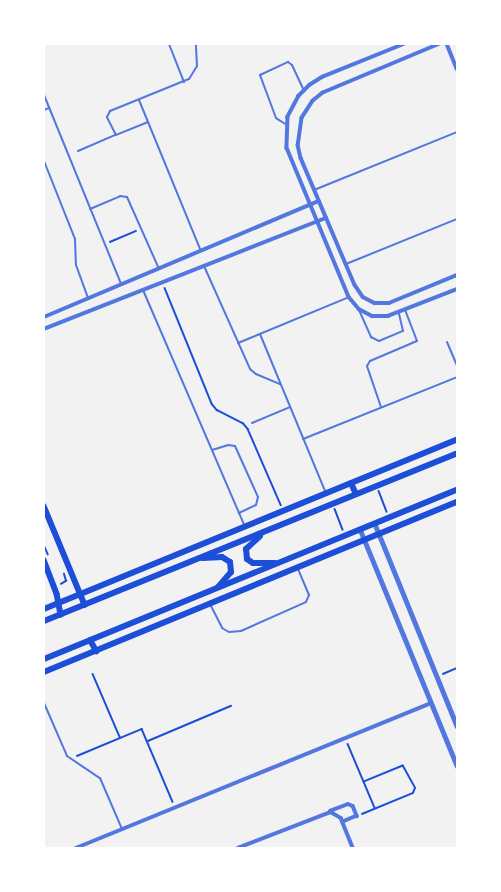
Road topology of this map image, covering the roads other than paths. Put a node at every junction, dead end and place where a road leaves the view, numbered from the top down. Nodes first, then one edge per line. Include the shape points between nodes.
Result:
1 (174, 44) edge
2 (196, 44) edge
3 (405, 44) edge
4 (440, 44) edge
5 (447, 44) edge
6 (170, 45) edge
7 (457, 69) edge
8 (184, 82) junction
9 (304, 91) junction
10 (44, 95) edge
11 (139, 100) junction
12 (49, 108) junction
13 (44, 110) edge
14 (148, 122) junction
15 (287, 125) junction
16 (457, 132) edge
17 (114, 134) junction
18 (78, 151) dead end
19 (44, 161) edge
20 (457, 163) edge
21 (457, 174) edge
22 (314, 190) junction
23 (319, 201) junction
24 (309, 205) junction
25 (90, 209) junction
26 (326, 218) junction
27 (457, 219) edge
28 (316, 222) junction
29 (201, 252) junction
30 (346, 264) junction
31 (204, 266) junction
32 (159, 270) junction
33 (457, 275) edge
34 (121, 285) junction
35 (457, 289) edge
36 (143, 290) junction
37 (349, 297) junction
38 (88, 299) junction
39 (358, 309) junction
40 (405, 310) junction
41 (399, 313) junction
42 (44, 317) edge
43 (44, 329) edge
44 (260, 334) junction
45 (447, 342) dead end
46 (238, 343) junction
47 (457, 365) edge
48 (457, 377) edge
49 (280, 384) junction
50 (381, 407) junction
51 (290, 408) junction
52 (252, 423) dead end
53 (303, 439) junction
54 (457, 440) edge
55 (212, 450) junction
56 (457, 453) edge
57 (351, 483) junction
58 (457, 490) edge
59 (326, 493) junction
60 (356, 494) junction
61 (457, 502) edge
62 (44, 506) edge
63 (239, 513) junction
64 (375, 524) junction
65 (244, 526) junction
66 (360, 529) junction
67 (265, 531) junction
68 (379, 533) junction
69 (364, 540) junction
70 (47, 559) edge
71 (197, 559) junction
72 (278, 563) junction
73 (298, 567) junction
74 (217, 588) junction
75 (80, 595) junction
76 (59, 603) junction
77 (210, 603) junction
78 (85, 605) junction
79 (44, 609) edge
80 (61, 615) junction
81 (44, 621) edge
82 (90, 640) junction
83 (96, 651) junction
84 (44, 659) edge
85 (44, 672) edge
86 (44, 703) edge
87 (431, 703) junction
88 (457, 726) edge
89 (457, 766) edge
90 (327, 812) junction
91 (343, 822) junction
92 (122, 829) junction
93 (76, 848) edge
94 (238, 848) edge
95 (353, 848) edge

1 - 6 lane
2 - 8 lane via 196,70 192,77
3 - 9 street via 323,78
4 - 22 street via 329,89 313,101 302,118 298,138 301,158
5 - 7 street
6 - 8 lane
8 - 11 lane
9 - 15 street via 295,103
9 - 15 lane via 292,65 288,62 260,75 276,118
10 - 12 lane
11 - 14 lane
11 - 17 lane via 109,113 107,120
12 - 13 lane
12 - 25 lane
14 - 17 lane
14 - 29 lane
15 - 24 street via 289,158
16 - 22 lane
17 - 18 lane
19 - 38 lane via 75,239 76,265
20 - 21 lane
22 - 23 street
23 - 24 street
23 - 26 street
24 - 28 street
24 - 29 street
25 - 32 lane via 125,196 129,199
25 - 34 lane
26 - 28 street
26 - 30 street
27 - 30 lane
28 - 31 street
28 - 37 street
29 - 32 street
30 - 33 street via 360,293 380,304 394,301
31 - 36 street
31 - 46 lane
32 - 34 street
34 - 38 street
35 - 40 street
36 - 43 street
36 - 55 lane
37 - 39 street
37 - 44 lane
38 - 42 street
39 - 41 street via 378,317
39 - 41 lane via 371,337 379,341 403,331
40 - 41 street
40 - 50 lane via 417,340 370,361 367,366
44 - 46 lane
44 - 49 lane
45 - 47 lane
46 - 49 lane via 253,373
48 - 50 lane
49 - 51 lane
50 - 53 lane
51 - 52 lane
51 - 53 lane
53 - 59 lane
54 - 57 main road
55 - 63 lane
55 - 63 lane via 228,445 235,446 258,497 256,505
56 - 60 main road
57 - 59 main road
57 - 60 main road
58 - 64 main road
59 - 65 main road
60 - 67 main road
61 - 68 main road
62 - 75 main road
63 - 65 lane
64 - 66 main road
64 - 68 street
65 - 75 main road
66 - 69 street
66 - 72 main road
67 - 71 main road
67 - 72 main road via 247,546 246,556 253,563
68 - 69 main road
68 - 88 street
69 - 73 main road
69 - 87 street
70 - 76 main road
71 - 74 main road via 222,557 230,562 231,572
71 - 78 main road
72 - 74 main road
73 - 77 main road
73 - 77 lane via 308,593 306,602 241,631 229,632 222,628
74 - 82 main road
75 - 76 main road
75 - 78 main road
76 - 79 main road
76 - 80 main road
77 - 83 main road
78 - 80 main road
80 - 81 main road
82 - 83 main road
82 - 84 main road
83 - 85 main road
86 - 92 lane via 63,749 70,759 100,778
87 - 89 street
87 - 92 street
90 - 91 street via 335,813
90 - 91 street via 350,804 356,816
90 - 94 street
91 - 95 street
92 - 93 street

